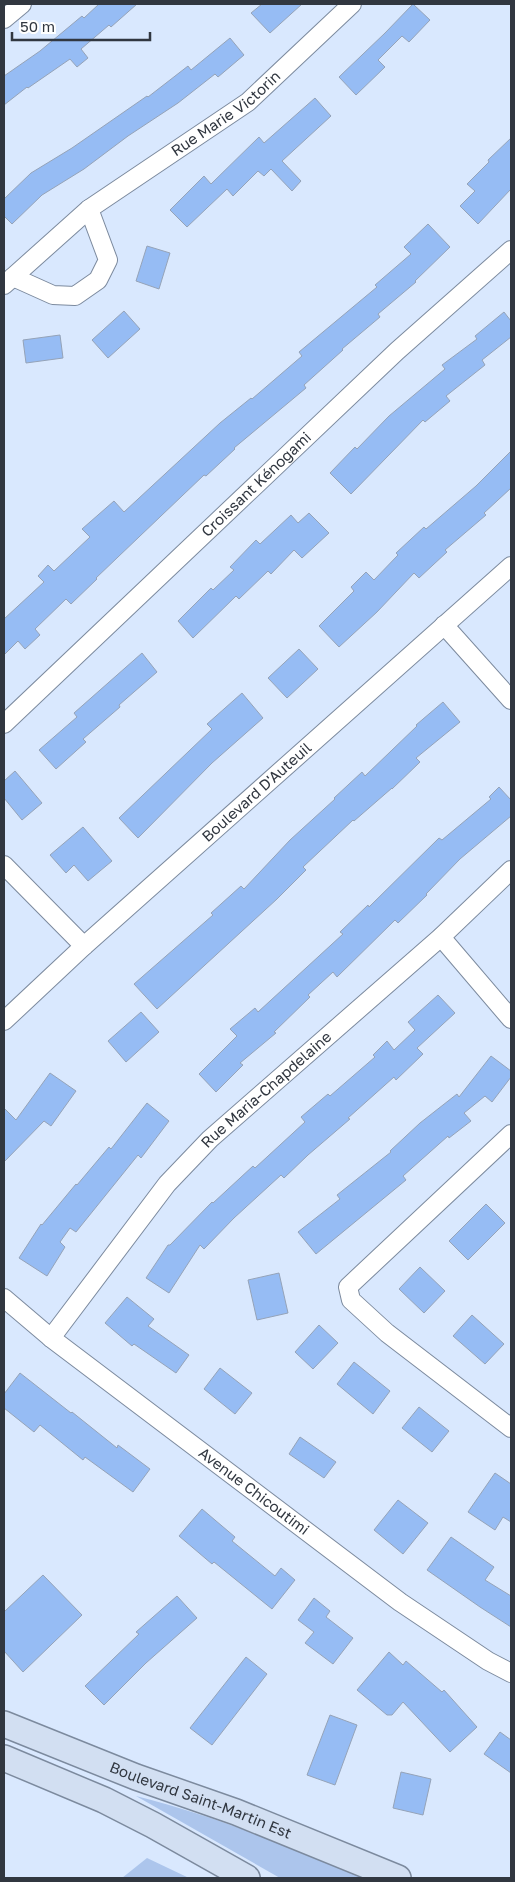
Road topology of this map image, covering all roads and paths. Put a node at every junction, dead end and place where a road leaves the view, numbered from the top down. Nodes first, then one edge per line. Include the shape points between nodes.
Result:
1 (352, 4) edge
2 (89, 209) junction
3 (511, 250) edge
4 (8, 281) edge
5 (511, 566) edge
6 (444, 625) junction
7 (511, 700) edge
8 (4, 724) edge
9 (4, 866) edge
10 (511, 870) edge
11 (441, 937) junction
12 (84, 946) junction
13 (511, 1019) edge
14 (4, 1021) edge
15 (511, 1134) edge
16 (4, 1298) edge
17 (51, 1338) junction
18 (508, 1420) edge
19 (511, 1673) edge
20 (4, 1724) edge
21 (4, 1758) edge
22 (247, 1878) edge
23 (398, 1878) edge

1 - 2 street, Rue Marie Victorin via 248,102
2 - 4 street, Rue Marie Victorin
2 - 4 street, Rue Marie Victorin via 108,260 98,280 75,296 53,295
3 - 8 street, Croissant Kénogami via 397,350
5 - 6 street, Boulevard D'Auteuil
6 - 7 street
6 - 12 street, Boulevard D'Auteuil
9 - 12 street
10 - 11 street, Rue Maria-Chapdelaine
11 - 13 street
11 - 17 street, Rue Maria-Chapdelaine via 210,1139 167,1184
12 - 14 street, Boulevard D'Auteuil
15 - 18 street via 348,1287 351,1300 387,1333
16 - 17 street, Avenue Chicoutimi
17 - 19 street, Avenue Chicoutimi via 400,1602
20 - 23 main road, Boulevard Saint-Martin Est
21 - 22 main road via 104,1800

